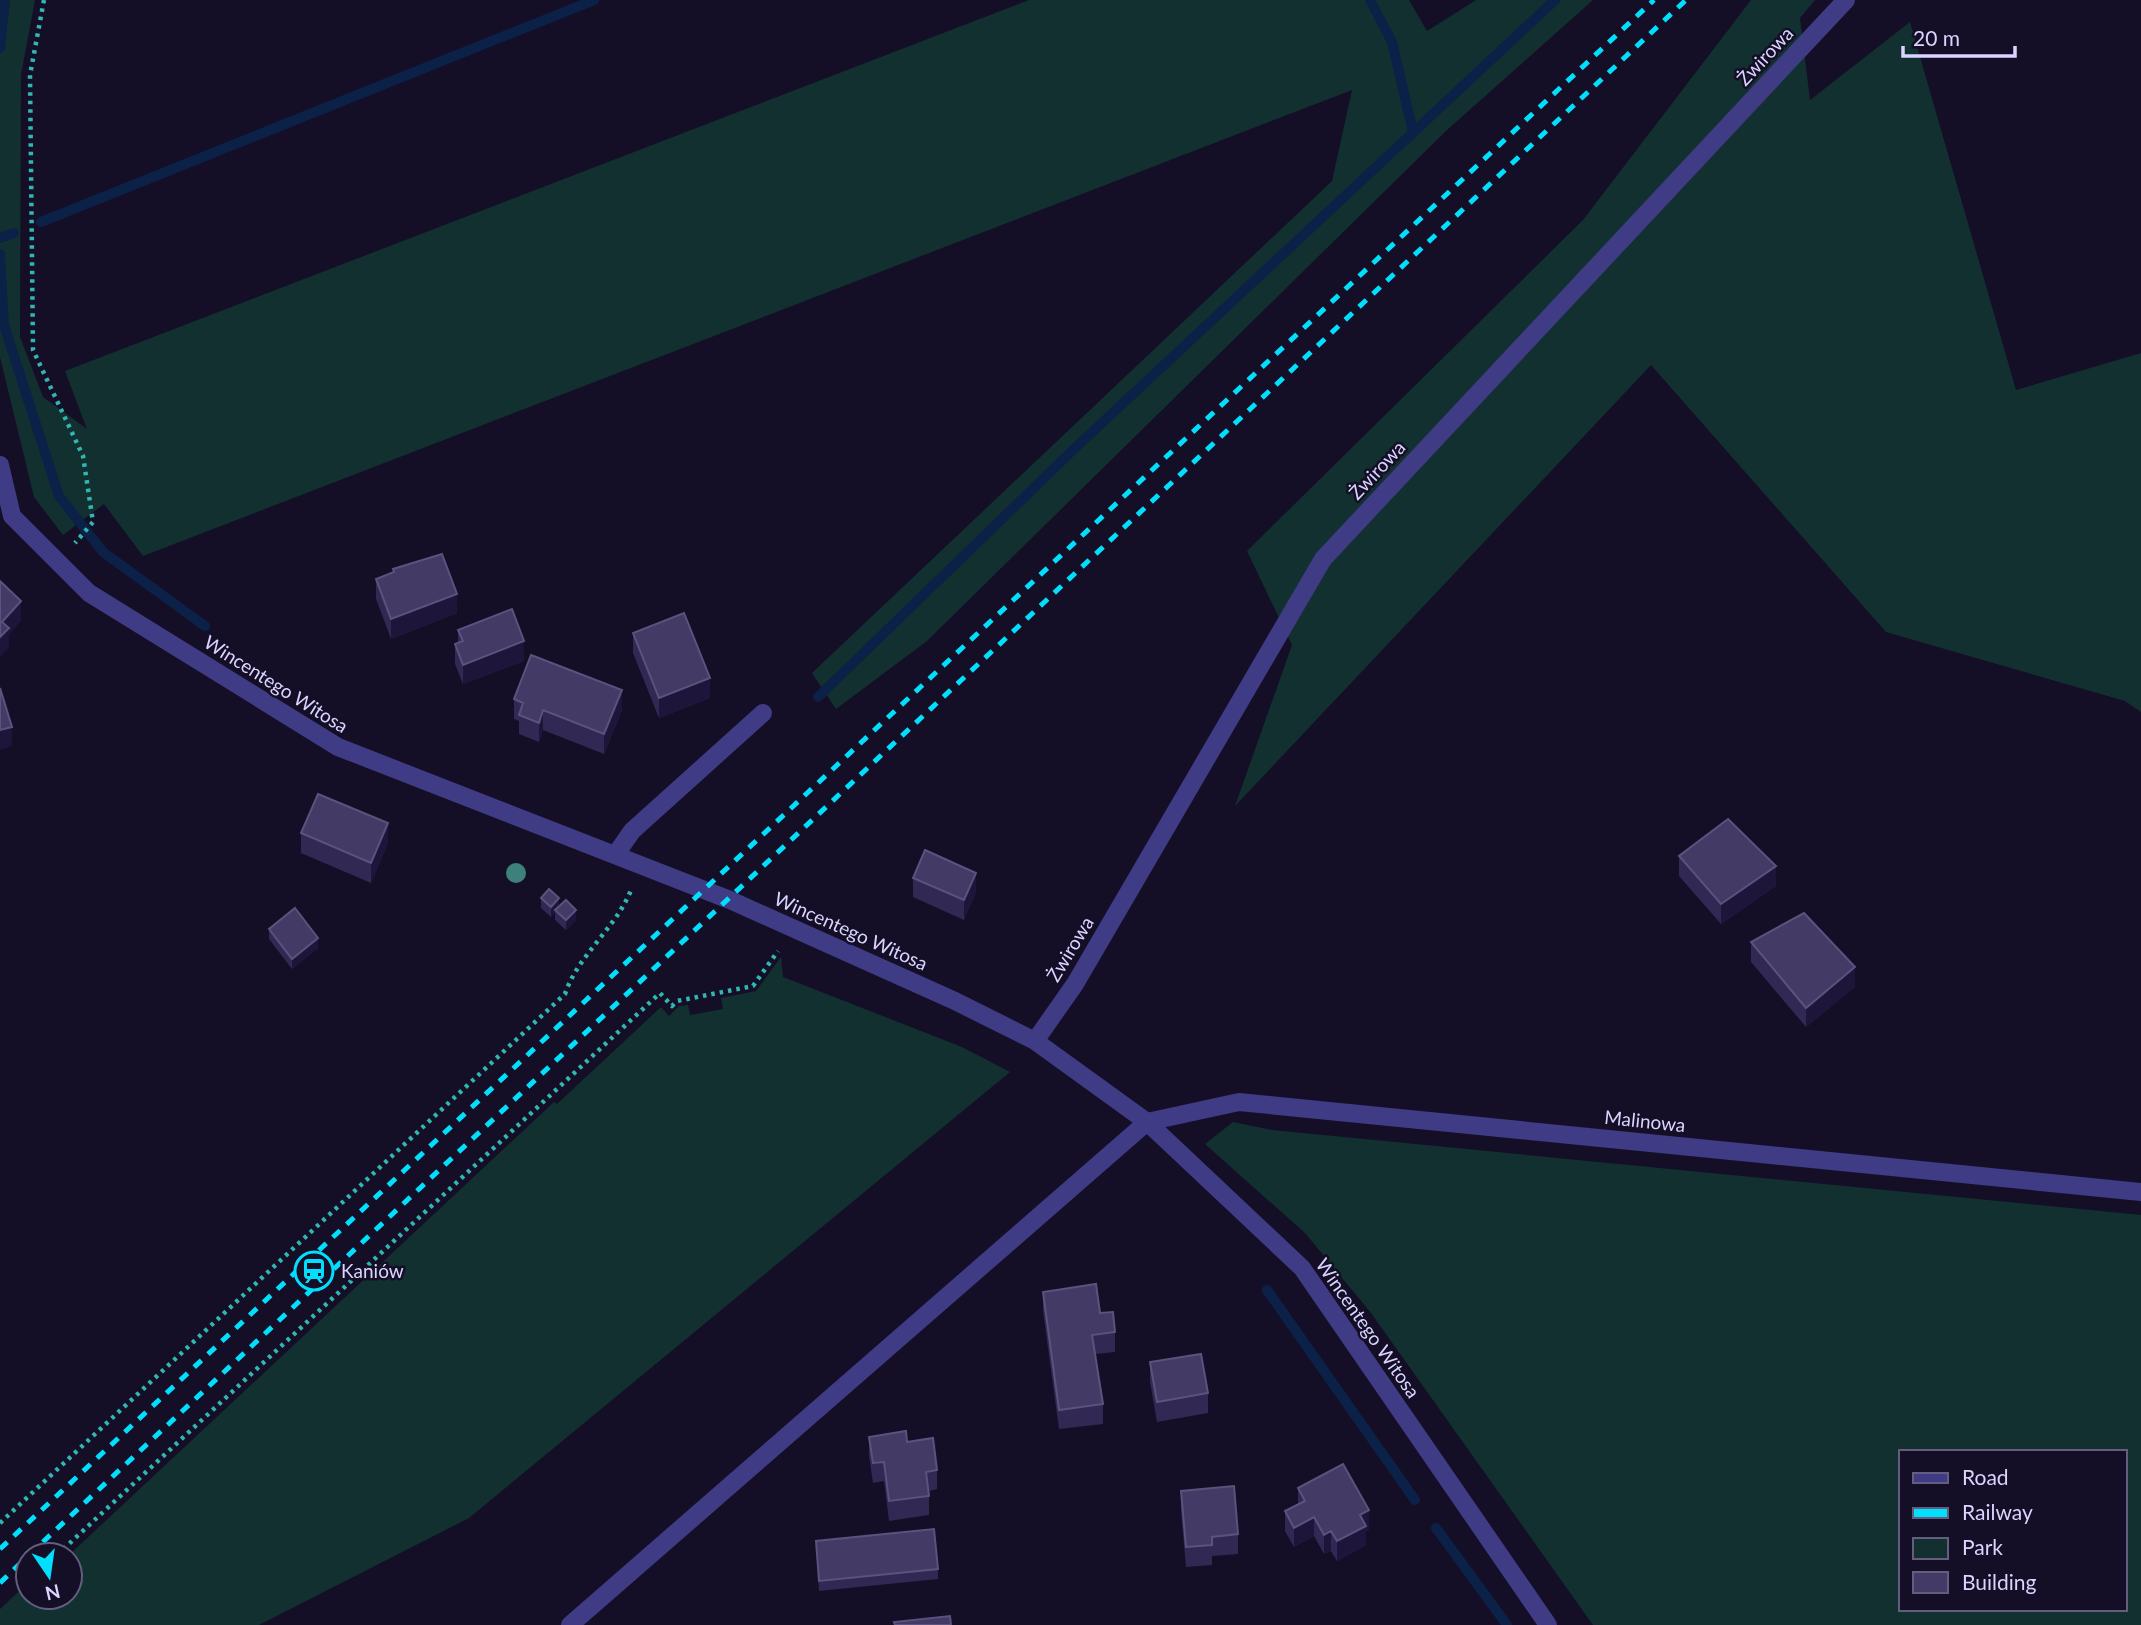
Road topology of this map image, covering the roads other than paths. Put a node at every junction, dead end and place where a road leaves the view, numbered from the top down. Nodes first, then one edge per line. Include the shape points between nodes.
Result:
1 (1846, 0) edge
2 (0, 465) edge
3 (6, 522) edge
4 (763, 713) dead end
5 (615, 853) junction
6 (1035, 1041) junction
7 (1147, 1122) junction
8 (2141, 1192) edge
9 (570, 1625) edge
10 (1548, 1625) edge

1 - 6 street, Żwirowa via 1323,559 1074,984
2 - 3 street, Wincentego Witosa
3 - 5 street, Wincentego Witosa via 58,561 89,593 338,747
4 - 5 street via 632,831
5 - 6 street, Wincentego Witosa via 730,900
6 - 7 street, Wincentego Witosa
7 - 8 street, Malinowa via 1239,1101
7 - 9 street
7 - 10 street, Wincentego Witosa via 1302,1268

